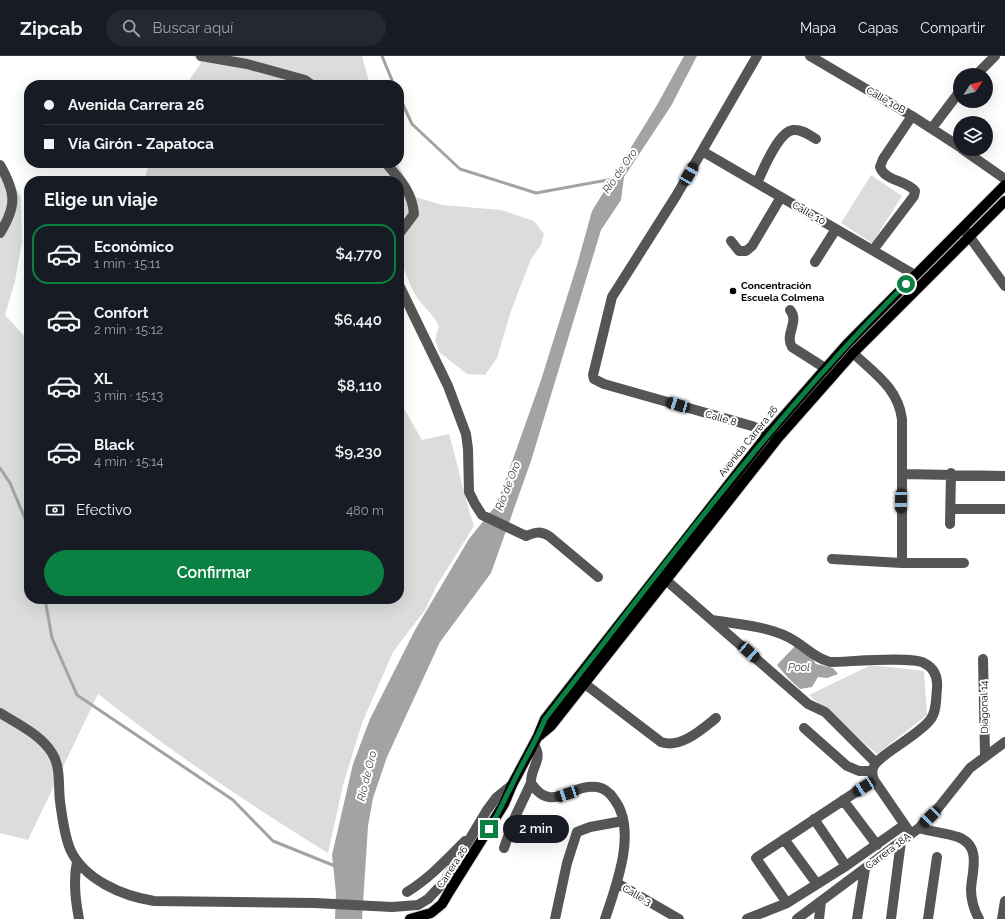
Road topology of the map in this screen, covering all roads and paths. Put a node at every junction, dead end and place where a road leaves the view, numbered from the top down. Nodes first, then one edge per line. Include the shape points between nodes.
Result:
1 (201, 56) edge
2 (757, 56) edge
3 (810, 56) edge
4 (994, 56) edge
5 (983, 68) edge
6 (305, 80) edge
7 (953, 100) edge
8 (912, 116) junction
9 (932, 128) junction
10 (816, 138) dead end
11 (953, 142) edge
12 (702, 151) junction
13 (972, 156) edge
14 (0, 166) edge
15 (390, 168) edge
16 (396, 176) edge
17 (1005, 179) edge
18 (757, 183) junction
19 (1005, 185) edge
20 (404, 186) edge
21 (781, 197) junction
22 (1005, 201) edge
23 (404, 227) edge
24 (836, 228) junction
25 (963, 228) junction
26 (0, 233) edge
27 (970, 237) junction
28 (731, 241) dead end
29 (873, 250) junction
30 (815, 262) dead end
31 (915, 275) junction
32 (1005, 286) edge
33 (404, 296) edge
34 (790, 310) dead end
35 (853, 353) junction
36 (825, 368) junction
37 (768, 434) junction
38 (778, 438) junction
39 (951, 473) junction
40 (902, 474) junction
41 (1005, 476) edge
42 (951, 509) junction
43 (1005, 509) edge
44 (950, 524) dead end
45 (832, 559) dead end
46 (902, 563) junction
47 (964, 563) dead end
48 (598, 577) dead end
49 (667, 581) junction
50 (712, 620) junction
51 (983, 659) dead end
52 (585, 684) junction
53 (0, 713) edge
54 (716, 718) dead end
55 (804, 728) dead end
56 (536, 741) junction
57 (1005, 742) edge
58 (985, 755) junction
59 (874, 771) junction
60 (531, 783) junction
61 (512, 785) junction
62 (843, 800) junction
63 (814, 819) junction
64 (623, 821) junction
65 (904, 825) junction
66 (478, 826) junction
67 (915, 831) junction
68 (784, 839) junction
69 (901, 841) junction
70 (877, 845) junction
71 (504, 848) dead end
72 (937, 856) dead end
73 (77, 862) junction
74 (846, 866) junction
75 (865, 869) junction
76 (617, 884) junction
77 (817, 884) junction
78 (407, 892) dead end
79 (821, 901) junction
80 (1005, 901) edge
81 (787, 903) junction
82 (78, 919) edge
83 (410, 919) edge
84 (555, 919) edge
85 (604, 919) edge
86 (679, 919) edge
87 (747, 919) edge
88 (797, 919) edge
89 (819, 919) edge
90 (857, 919) edge
91 (891, 919) edge
92 (928, 919) edge
93 (979, 919) edge
94 (1002, 919) edge

1 - 6 street via 247,64
2 - 12 street
3 - 8 street, Calle 10B
4 - 5 street
7 - 9 street
8 - 9 street, Calle 10B
8 - 29 street via 880,167 884,174 912,188 915,191 914,196
9 - 11 street, Calle 10B
10 - 18 street via 802,131 792,130 786,133 779,141
12 - 18 street, Calle 10
12 - 37 street, Calle 8 via 612,297 593,375 594,379 604,384 752,426
13 - 17 street, Calle 10B
14 - 26 street via 12,192 12,211
15 - 16 street
18 - 21 street, Calle 10
19 - 25 main road, Avenida Carrera 26
20 - 23 street via 409,192 414,214
21 - 24 street, Calle 10
21 - 28 street via 752,246 746,251 739,251
22 - 27 main road, Avenida Carrera 26
24 - 29 street, Calle 10
24 - 30 street
25 - 27 street
25 - 31 main road, Avenida Carrera 26
27 - 32 street
27 - 35 main road, Avenida Carrera 26
29 - 31 street, Calle 10
31 - 36 main road, Avenida Carrera 26
33 - 48 street via 458,410 466,434 469,492 474,504 482,515 526,536 535,532 549,536
34 - 36 street via 794,314 788,336 792,347
35 - 38 main road, Avenida Carrera 26
35 - 40 street via 895,395 900,406
36 - 37 main road, Avenida Carrera 26
37 - 38 street, Calle 8
37 - 56 main road, Avenida Carrera 26 via 545,719
38 - 49 main road, Avenida Carrera 26
39 - 40 street
39 - 41 street
39 - 42 street
40 - 46 street
42 - 43 street
42 - 44 street
45 - 46 street
46 - 47 street
49 - 50 street
49 - 52 main road, Avenida Carrera 26
50 - 59 street via 808,704 825,712
50 - 59 street via 789,637 822,660 830,662 916,661 930,666 938,681 931,720
51 - 58 street, Diagonal 14
52 - 54 street via 667,744 674,744 702,730
52 - 56 main road, Avenida Carrera 26 via 552,726
53 - 73 street via 41,739 52,753 58,765 60,802 66,838
55 - 59 street via 846,766 859,771
56 - 60 street via 539,757 531,776
56 - 61 main road, Avenida Carrera 26
57 - 58 street, Carrera 18A
58 - 67 street, Carrera 18A via 960,778 939,807
59 - 62 street
59 - 65 street
60 - 64 street via 541,794 552,798 589,787 604,789 617,804
60 - 71 street
61 - 66 street, Carrera 26 via 496,798
61 - 83 main road, Avenida Carrera 26 via 483,841 442,904 431,913
62 - 63 street
62 - 70 street
63 - 68 street
63 - 74 street
64 - 76 street via 623,856
64 - 84 street via 577,832 567,863
65 - 67 street
65 - 70 street
66 - 73 street, Carrera 26 via 438,891 418,904 392,907 315,903 154,901 112,889
66 - 78 street via 441,866
67 - 69 street, Carrera 18A
67 - 93 street via 959,838 969,843 973,850 971,890
68 - 77 street
68 - 81 street via 756,858
69 - 75 street, Carrera 18A
69 - 91 street
70 - 74 street
72 - 92 street
73 - 82 street via 74,877
74 - 77 street
75 - 79 street, Carrera 18A
75 - 90 street
76 - 85 street
76 - 86 street, Calle 3
77 - 81 street
79 - 88 street, Carrera 18A
79 - 89 street
80 - 94 street
81 - 87 street

